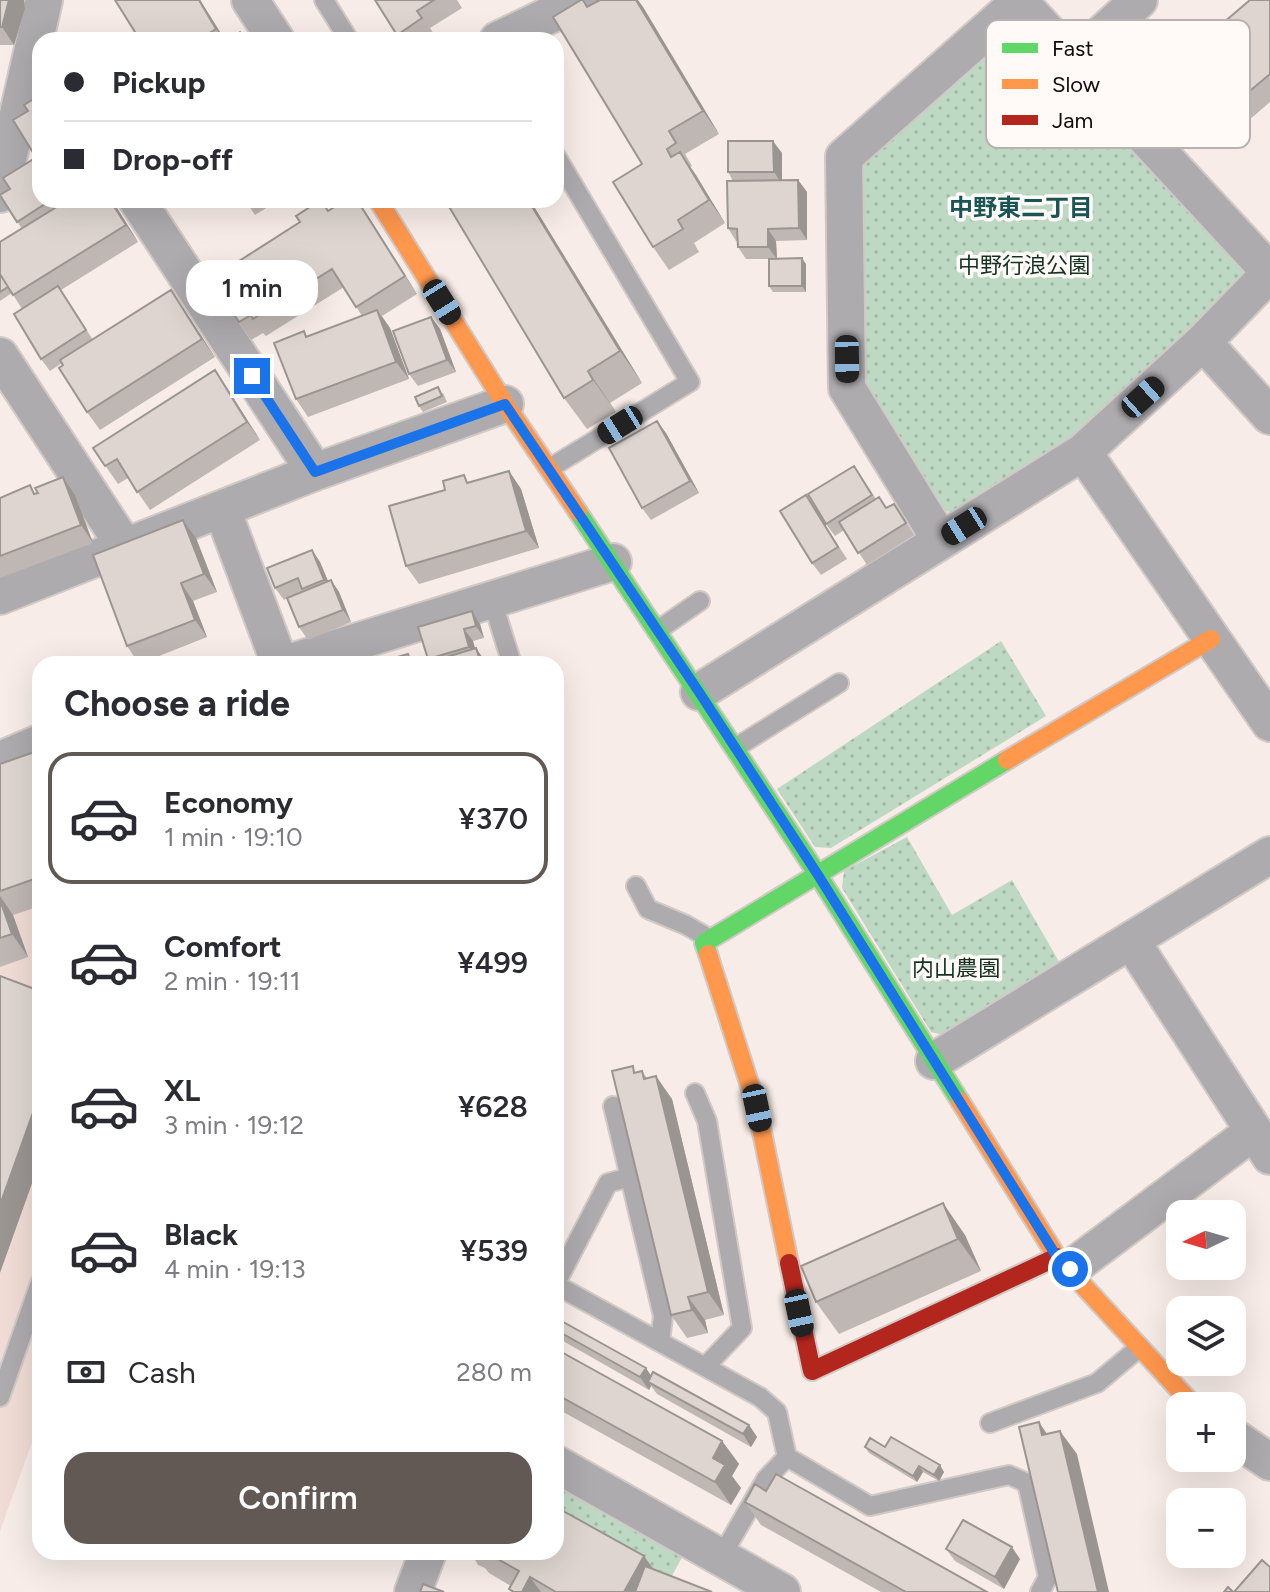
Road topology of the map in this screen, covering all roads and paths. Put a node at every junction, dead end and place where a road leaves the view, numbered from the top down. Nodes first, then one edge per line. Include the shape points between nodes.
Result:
1 (44, 0) edge
2 (250, 0) edge
3 (324, 0) edge
4 (581, 0) edge
5 (1139, 0) edge
6 (1018, 1) edge
7 (542, 8) edge
8 (997, 20) edge
9 (1036, 20) edge
10 (1117, 20) edge
11 (986, 30) edge
12 (40, 32) edge
13 (271, 32) edge
14 (344, 32) edge
15 (509, 32) edge
16 (32, 69) edge
17 (1155, 148) edge
18 (564, 169) edge
19 (0, 194) edge
20 (142, 208) edge
21 (383, 208) edge
22 (1270, 272) edge
23 (1203, 342) junction
24 (0, 356) edge
25 (505, 404) junction
26 (1270, 416) edge
27 (1083, 452) junction
28 (550, 468) junction
29 (315, 472) junction
30 (222, 509) junction
31 (941, 541) junction
32 (125, 547) junction
33 (613, 562) junction
34 (0, 596) edge
35 (492, 600) junction
36 (700, 601) dead end
37 (658, 630) junction
38 (1211, 639) junction
39 (279, 656) edge
40 (308, 656) edge
41 (510, 656) edge
42 (839, 683) dead end
43 (699, 692) junction
44 (1270, 723) edge
45 (32, 746) edge
46 (735, 748) junction
47 (0, 760) edge
48 (1270, 855) edge
49 (817, 873) junction
50 (636, 886) dead end
51 (710, 939) junction
52 (1132, 942) junction
53 (934, 1061) junction
54 (695, 1093) dead end
55 (613, 1106) edge
56 (1262, 1144) edge
57 (630, 1177) junction
58 (1063, 1263) junction
59 (564, 1268) edge
60 (564, 1288) edge
61 (32, 1306) edge
62 (660, 1342) junction
63 (1140, 1347) junction
64 (705, 1367) junction
65 (1184, 1392) edge
66 (0, 1397) edge
67 (990, 1423) dead end
68 (1246, 1446) edge
69 (787, 1457) junction
70 (1270, 1462) edge
71 (564, 1469) edge
72 (721, 1557) junction
73 (425, 1560) edge
74 (1047, 1587) edge
75 (413, 1592) edge
76 (782, 1592) edge

1 - 12 street
2 - 13 street
3 - 14 lane
4 - 7 street
5 - 10 street
6 - 8 street
6 - 9 street
7 - 15 street
11 - 31 street via 844,157 847,388
16 - 19 street
17 - 22 street
18 - 28 lane via 690,382
20 - 29 street
21 - 25 street
22 - 23 street
23 - 26 street
23 - 27 street
24 - 32 street
25 - 28 street
25 - 29 street
27 - 31 street
27 - 38 street
28 - 33 street
29 - 30 street
30 - 32 street
30 - 39 street
31 - 43 street
32 - 34 street
33 - 35 street
33 - 37 street
35 - 40 street
35 - 41 lane
36 - 37 lane
37 - 43 street
38 - 44 street
38 - 49 street
42 - 46 lane
43 - 46 street
45 - 47 street
46 - 49 street
48 - 52 street
49 - 51 street
49 - 53 street
50 - 51 lane via 648,909
51 - 58 street via 704,943 757,1108 812,1371
52 - 53 street
52 - 56 street
53 - 58 street
54 - 64 lane via 707,1121 742,1328
55 - 57 lane
56 - 58 street
57 - 59 lane via 608,1183
57 - 62 lane via 663,1316
58 - 63 street
60 - 62 lane
61 - 66 lane
62 - 64 lane
63 - 65 street via 1159,1358
63 - 67 lane via 1097,1383
64 - 69 lane via 777,1412
68 - 70 street
69 - 72 lane via 766,1479
69 - 74 lane via 870,1506 1009,1475 1027,1483
71 - 72 street
72 - 76 street
73 - 75 street

